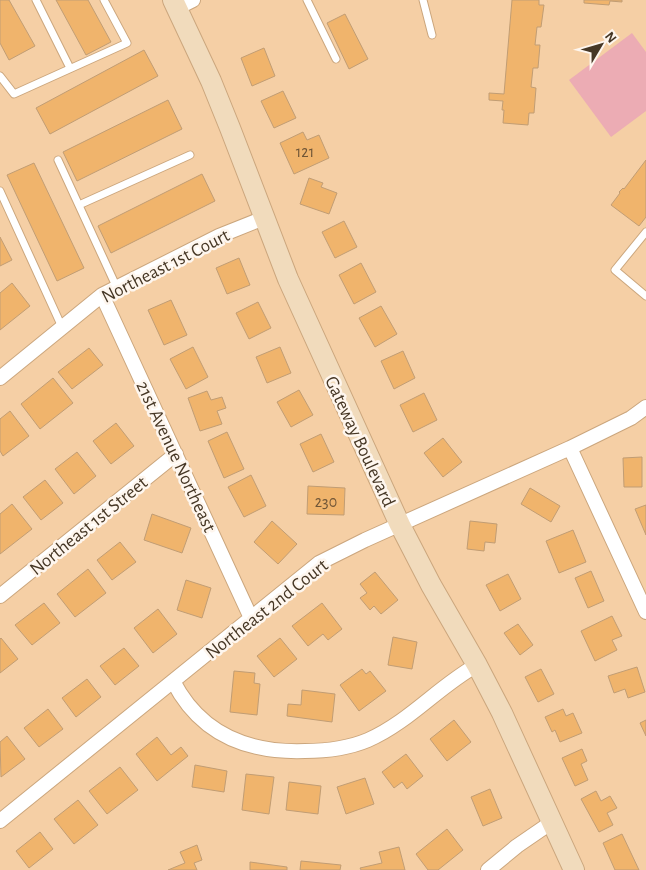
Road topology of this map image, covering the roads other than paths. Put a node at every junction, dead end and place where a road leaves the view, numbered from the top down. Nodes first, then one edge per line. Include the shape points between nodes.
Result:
1 (36, 0) edge
2 (104, 0) edge
3 (307, 0) edge
4 (424, 0) edge
5 (181, 3) edge
6 (432, 35) dead end
7 (336, 60) dead end
8 (70, 68) junction
9 (0, 76) edge
10 (190, 155) dead end
11 (58, 160) dead end
12 (0, 191) edge
13 (79, 205) junction
14 (264, 218) junction
15 (646, 232) edge
16 (117, 288) junction
17 (102, 295) junction
18 (646, 296) edge
19 (62, 327) junction
20 (0, 378) edge
21 (646, 408) edge
22 (570, 448) junction
23 (176, 454) junction
24 (400, 525) junction
25 (0, 596) edge
26 (646, 612) edge
27 (251, 618) junction
28 (477, 665) junction
29 (173, 682) junction
30 (0, 821) edge
31 (552, 822) junction
32 (488, 870) edge
33 (574, 870) edge

1 - 8 lane
2 - 8 lane via 127,43
3 - 7 lane
4 - 6 lane
5 - 14 main road, Gateway Boulevard
8 - 9 lane via 14,94
10 - 13 lane
11 - 13 lane
12 - 19 lane
13 - 16 lane
14 - 16 street, Northeast 1st Court via 194,248
14 - 24 main road, Gateway Boulevard via 288,280
15 - 18 lane via 615,270
16 - 17 street, Northeast 1st Court
17 - 19 street, Northeast 1st Court
17 - 23 street, 21st Avenue Northeast
19 - 20 street, Northeast 1st Court
21 - 22 street, Northeast 2nd Court
22 - 24 street, Northeast 2nd Court
22 - 26 street
23 - 25 street, Northeast 1st Street
23 - 27 street, 21st Avenue Northeast
24 - 27 street, Northeast 2nd Court via 319,563
24 - 28 main road, Gateway Boulevard
27 - 29 street, Northeast 2nd Court
28 - 29 street via 396,724 368,740 318,751 267,749 224,736 193,712
28 - 31 main road, Gateway Boulevard
29 - 30 street, Northeast 2nd Court
31 - 32 street
31 - 33 main road, Gateway Boulevard

